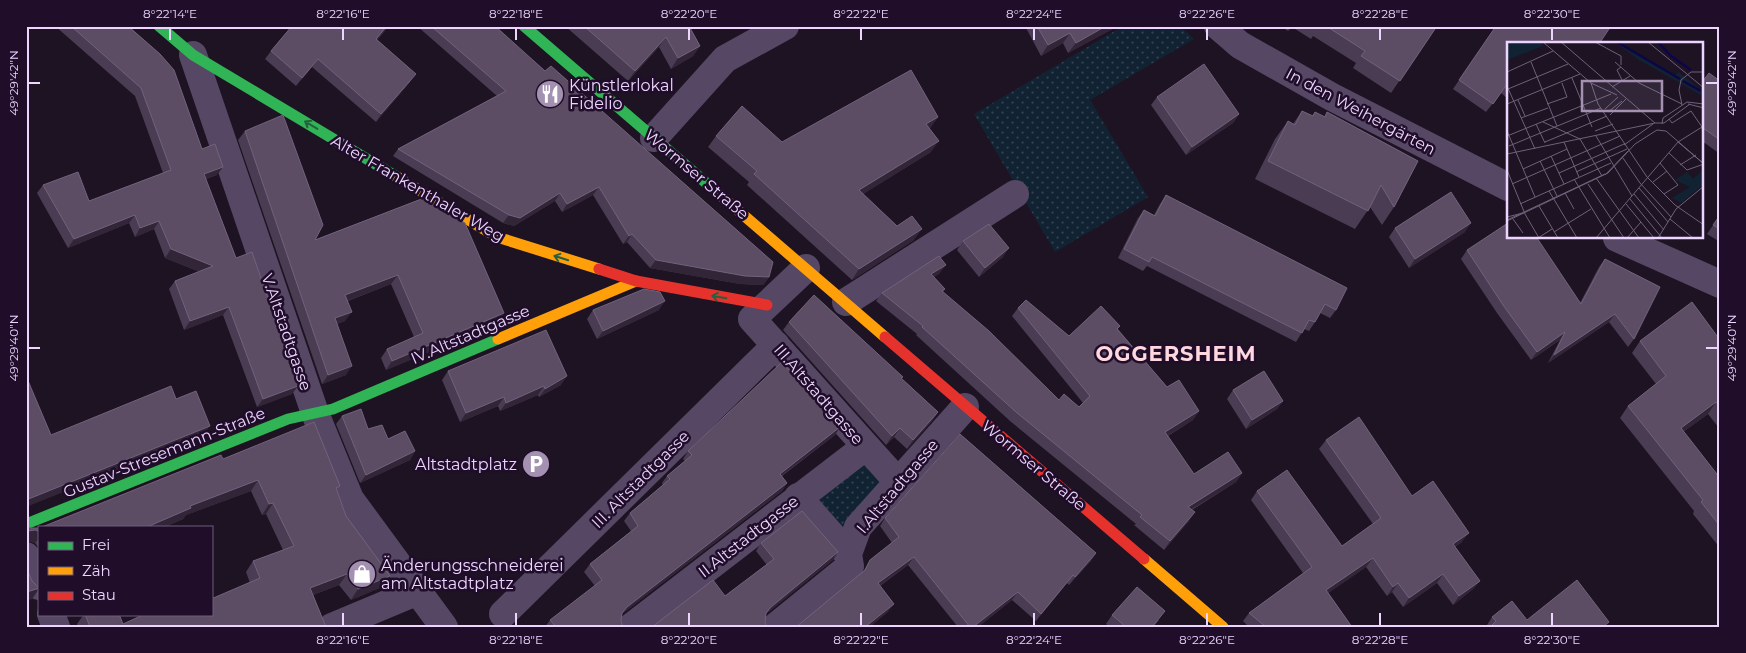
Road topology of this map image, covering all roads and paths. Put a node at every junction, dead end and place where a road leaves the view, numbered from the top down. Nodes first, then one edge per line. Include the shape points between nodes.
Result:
1 (159, 26) edge
2 (524, 26) edge
3 (785, 26) edge
4 (1218, 26) edge
5 (193, 55) junction
6 (654, 138) junction
7 (1507, 186) edge
8 (1015, 194) dead end
9 (1619, 239) edge
10 (806, 268) junction
11 (636, 282) junction
12 (1720, 284) edge
13 (846, 302) junction
14 (767, 305) junction
15 (776, 345) junction
16 (965, 406) junction
17 (315, 413) junction
18 (865, 447) junction
19 (899, 483) junction
20 (798, 497) junction
21 (26, 524) edge
22 (848, 554) junction
23 (26, 556) edge
24 (38, 584) edge
25 (418, 591) junction
26 (503, 614) dead end
27 (332, 627) edge
28 (444, 627) edge
29 (630, 627) edge
30 (775, 627) edge
31 (1223, 627) edge

1 - 5 street, Alter Frankenthaler Weg
2 - 6 street, Wormser Straße
3 - 6 street via 724,60
4 - 7 street, In den Weihergärten via 1240,45 1324,92
11 -> 5 street, Alter Frankenthaler Weg via 497,237
5 - 17 street, V.Altstadtgasse
6 - 10 street, Wormser Straße
8 - 13 street
9 - 12 street
10 - 13 street, Wormser Straße
10 - 14 street
14 -> 11 street, Alter Frankenthaler Weg
11 - 17 street, IV.Altstadtgasse via 333,409
13 - 16 street, Wormser Straße
14 - 15 street, III.Altstadtgasse via 752,319
15 - 18 street, III.Altstadtgasse
15 - 26 street, III. Altstadtgasse
16 - 19 street, I.Altstadtgasse
16 - 31 street, Wormser Straße
17 - 21 street, Gustav-Stresemann-Straße via 288,419
17 - 25 street, V.Altstadtgasse via 350,499
18 - 19 street, III.Altstadtgasse
18 - 20 street, II.Altstadtgasse
19 - 22 street, I.Altstadtgasse via 858,527
20 - 22 street
20 - 29 street, II.Altstadtgasse
22 - 30 street, I.Altstadtgasse via 850,566
23 - 24 street
25 - 27 street
25 - 28 street

